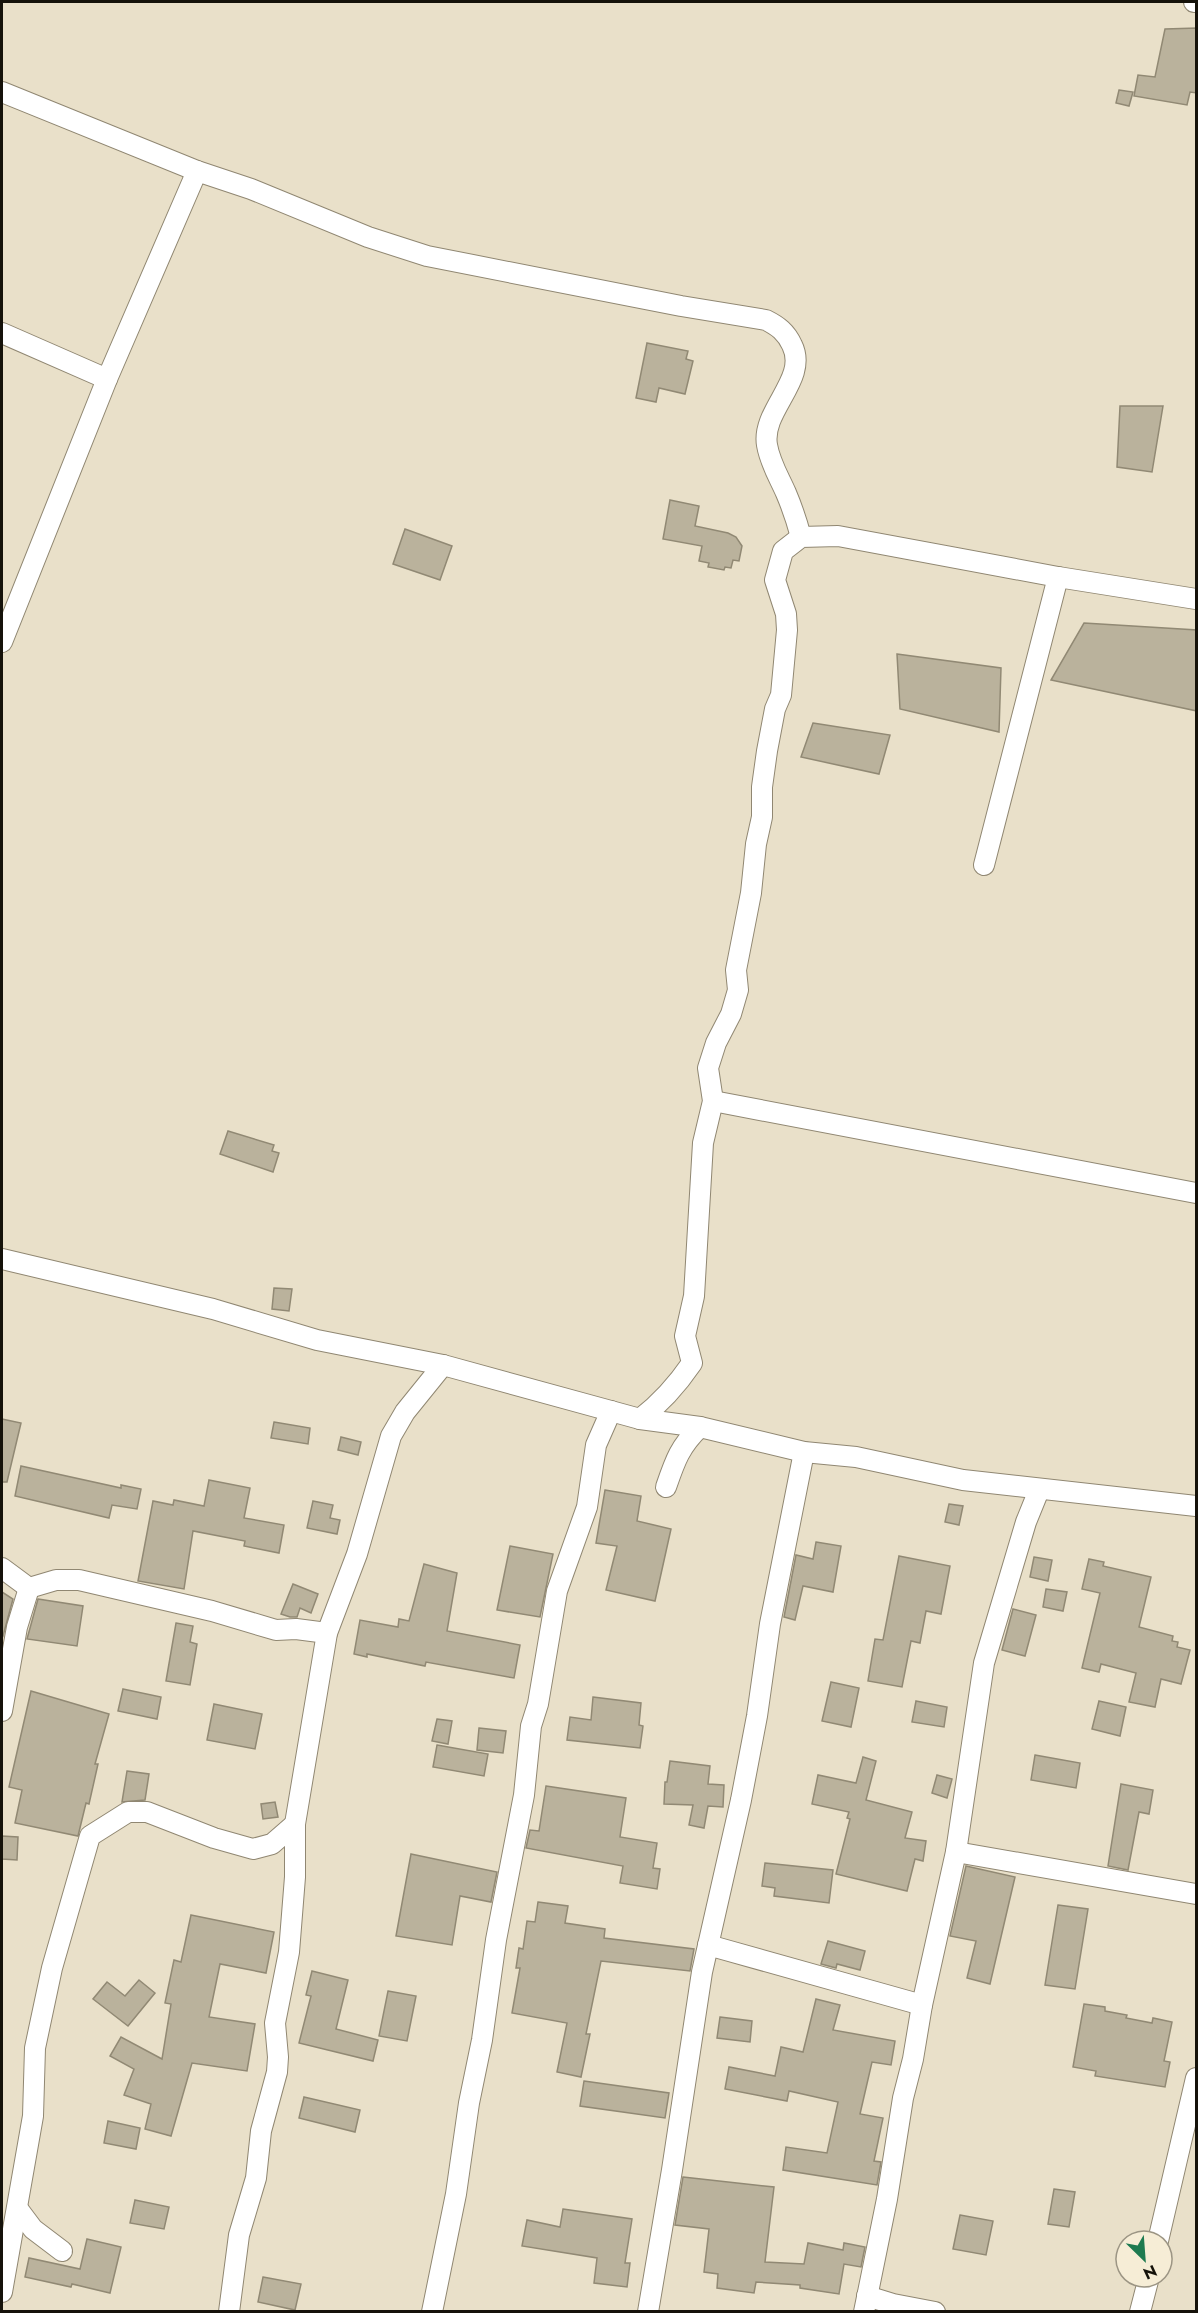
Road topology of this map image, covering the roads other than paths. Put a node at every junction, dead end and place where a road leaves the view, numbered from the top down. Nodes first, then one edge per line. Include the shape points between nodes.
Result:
1 (2, 92) edge
2 (196, 171) junction
3 (2, 333) edge
4 (107, 379) junction
5 (801, 537) junction
6 (1058, 577) junction
7 (1197, 598) edge
8 (2, 642) edge
9 (984, 865) dead end
10 (713, 1101) junction
11 (1197, 1193) edge
12 (2, 1259) edge
13 (443, 1365) junction
14 (611, 1411) junction
15 (640, 1419) junction
16 (700, 1427) junction
17 (804, 1452) junction
18 (666, 1487) dead end
19 (1039, 1490) junction
20 (1197, 1506) edge
21 (2, 1568) edge
22 (28, 1588) junction
23 (327, 1633) junction
24 (2, 1711) edge
25 (295, 1824) junction
26 (956, 1852) junction
27 (1197, 1894) edge
28 (708, 1945) junction
29 (922, 2005) junction
30 (1197, 2078) edge
31 (18, 2209) junction
32 (1161, 2229) edge
33 (62, 2251) dead end
34 (1146, 2289) edge
35 (2, 2292) edge
36 (866, 2304) edge
37 (229, 2312) edge
38 (432, 2312) edge
39 (648, 2312) edge
40 (935, 2312) edge
41 (1140, 2312) edge

1 - 2 street
2 - 4 street
2 - 5 street via 427,256 766,320 778,326 795,351 795,364 766,436 767,446
3 - 4 street
4 - 8 street
5 - 6 street via 838,537
5 - 10 street via 783,551 775,580 787,630 781,695 774,709 766,751 762,817 736,970 738,990 708,1068
6 - 7 street
6 - 9 street
10 - 11 street
10 - 15 street via 703,1143 694,1296 685,1336 692,1363 664,1399
12 - 13 street via 213,1309 317,1340
13 - 14 street
13 - 23 street via 391,1436 357,1554
14 - 15 street
14 - 38 street via 596,1445 586,1507 557,1591 531,1726 524,1795 496,1940 483,2040
15 - 16 street
16 - 17 street
16 - 18 street via 676,1456
17 - 19 street via 856,1457 963,1480
17 - 28 street via 770,1624 758,1716
19 - 20 street
19 - 26 street via 984,1663
21 - 22 street
22 - 23 street via 56,1580 79,1580 276,1630
22 - 24 street
23 - 25 street
25 - 31 street via 272,1844 253,1849 147,1812 128,1812 90,1836 52,1968 34,2048 33,2116
25 - 37 street via 289,1952 275,2023 277,2072 261,2131 256,2178 239,2235
26 - 27 street
26 - 29 street
28 - 29 street
28 - 39 street
29 - 36 street
30 - 32 street
31 - 33 street via 33,2229
31 - 35 street
34 - 41 street
36 - 40 street via 893,2304

